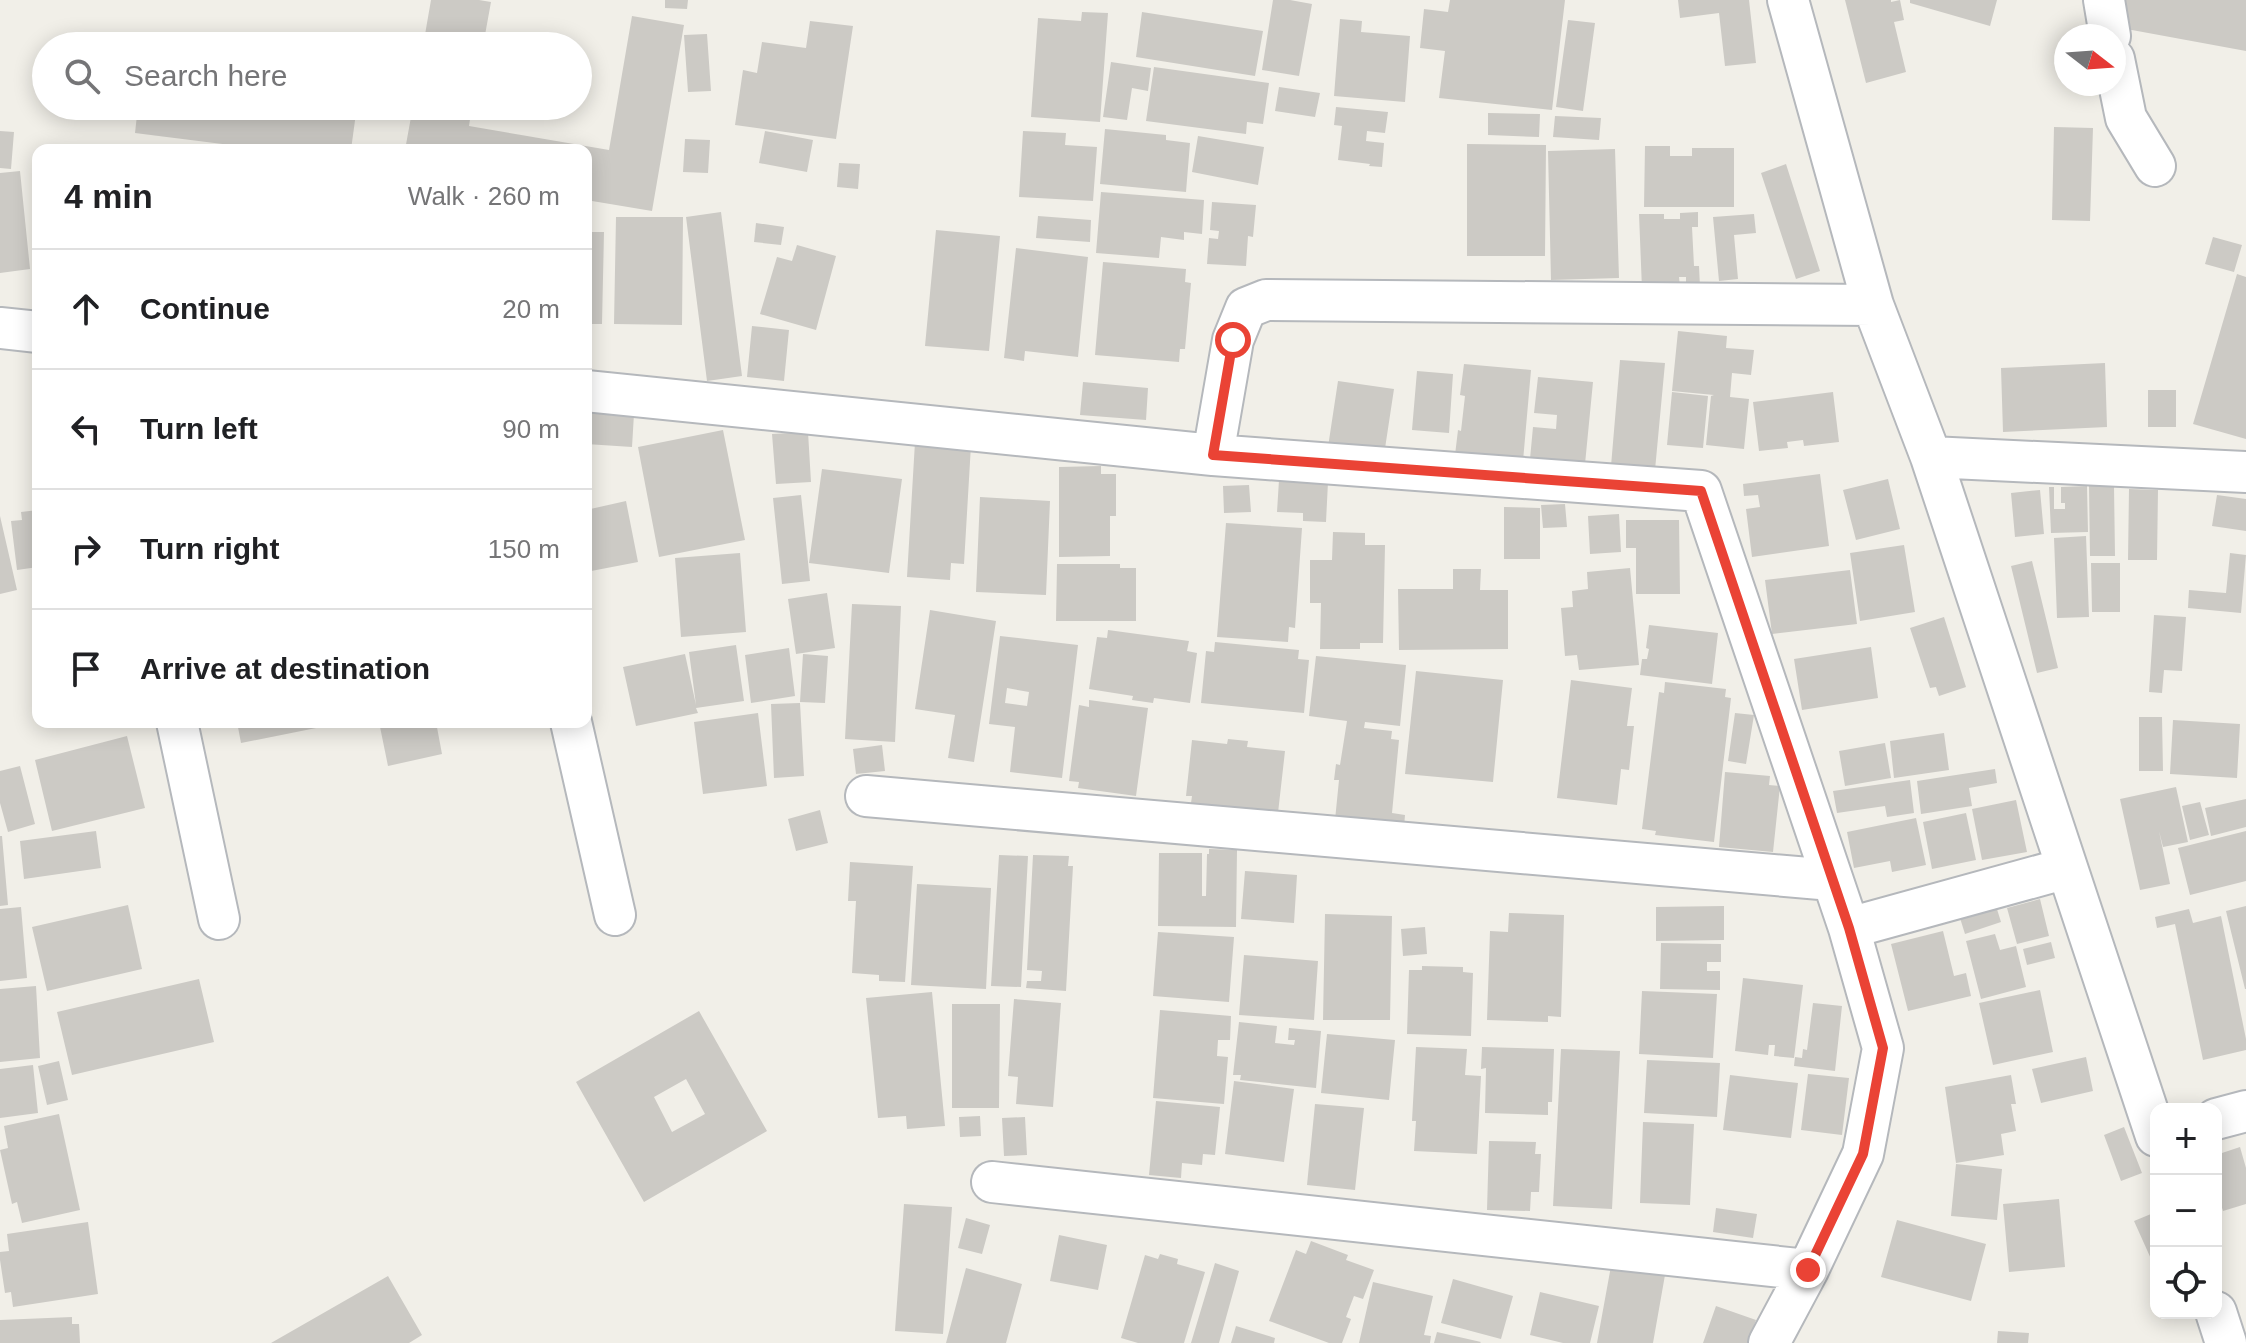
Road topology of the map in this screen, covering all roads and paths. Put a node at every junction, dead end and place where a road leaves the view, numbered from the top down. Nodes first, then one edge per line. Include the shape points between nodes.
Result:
1 (1788, 0) edge
2 (2104, 0) edge
3 (2108, 24) edge
4 (2122, 96) edge
5 (2155, 166) dead end
6 (1873, 305) junction
7 (0, 328) edge
8 (32, 331) edge
9 (592, 392) edge
10 (1213, 455) junction
11 (1931, 457) junction
12 (2246, 472) edge
13 (178, 728) edge
14 (572, 728) edge
15 (866, 796) dead end
16 (2067, 868) junction
17 (1832, 880) junction
18 (615, 915) dead end
19 (219, 919) dead end
20 (1849, 928) junction
21 (2246, 1111) edge
22 (2150, 1116) edge
23 (2222, 1117) edge
24 (992, 1182) dead end
25 (1808, 1270) junction
26 (2218, 1319) edge
27 (1769, 1343) edge
28 (2226, 1343) edge

1 - 6 street
2 - 3 street
4 - 5 street via 2126,118
6 - 10 street via 1266,300 1246,308 1233,340
6 - 11 street
7 - 8 street
9 - 10 street
10 - 17 street via 1701,491
11 - 12 street
11 - 16 street
13 - 19 street
14 - 18 street
15 - 17 street
16 - 20 street
16 - 22 street
17 - 20 street
20 - 25 street via 1883,1048 1863,1154
21 - 23 street
24 - 25 street
25 - 27 street
26 - 28 street

